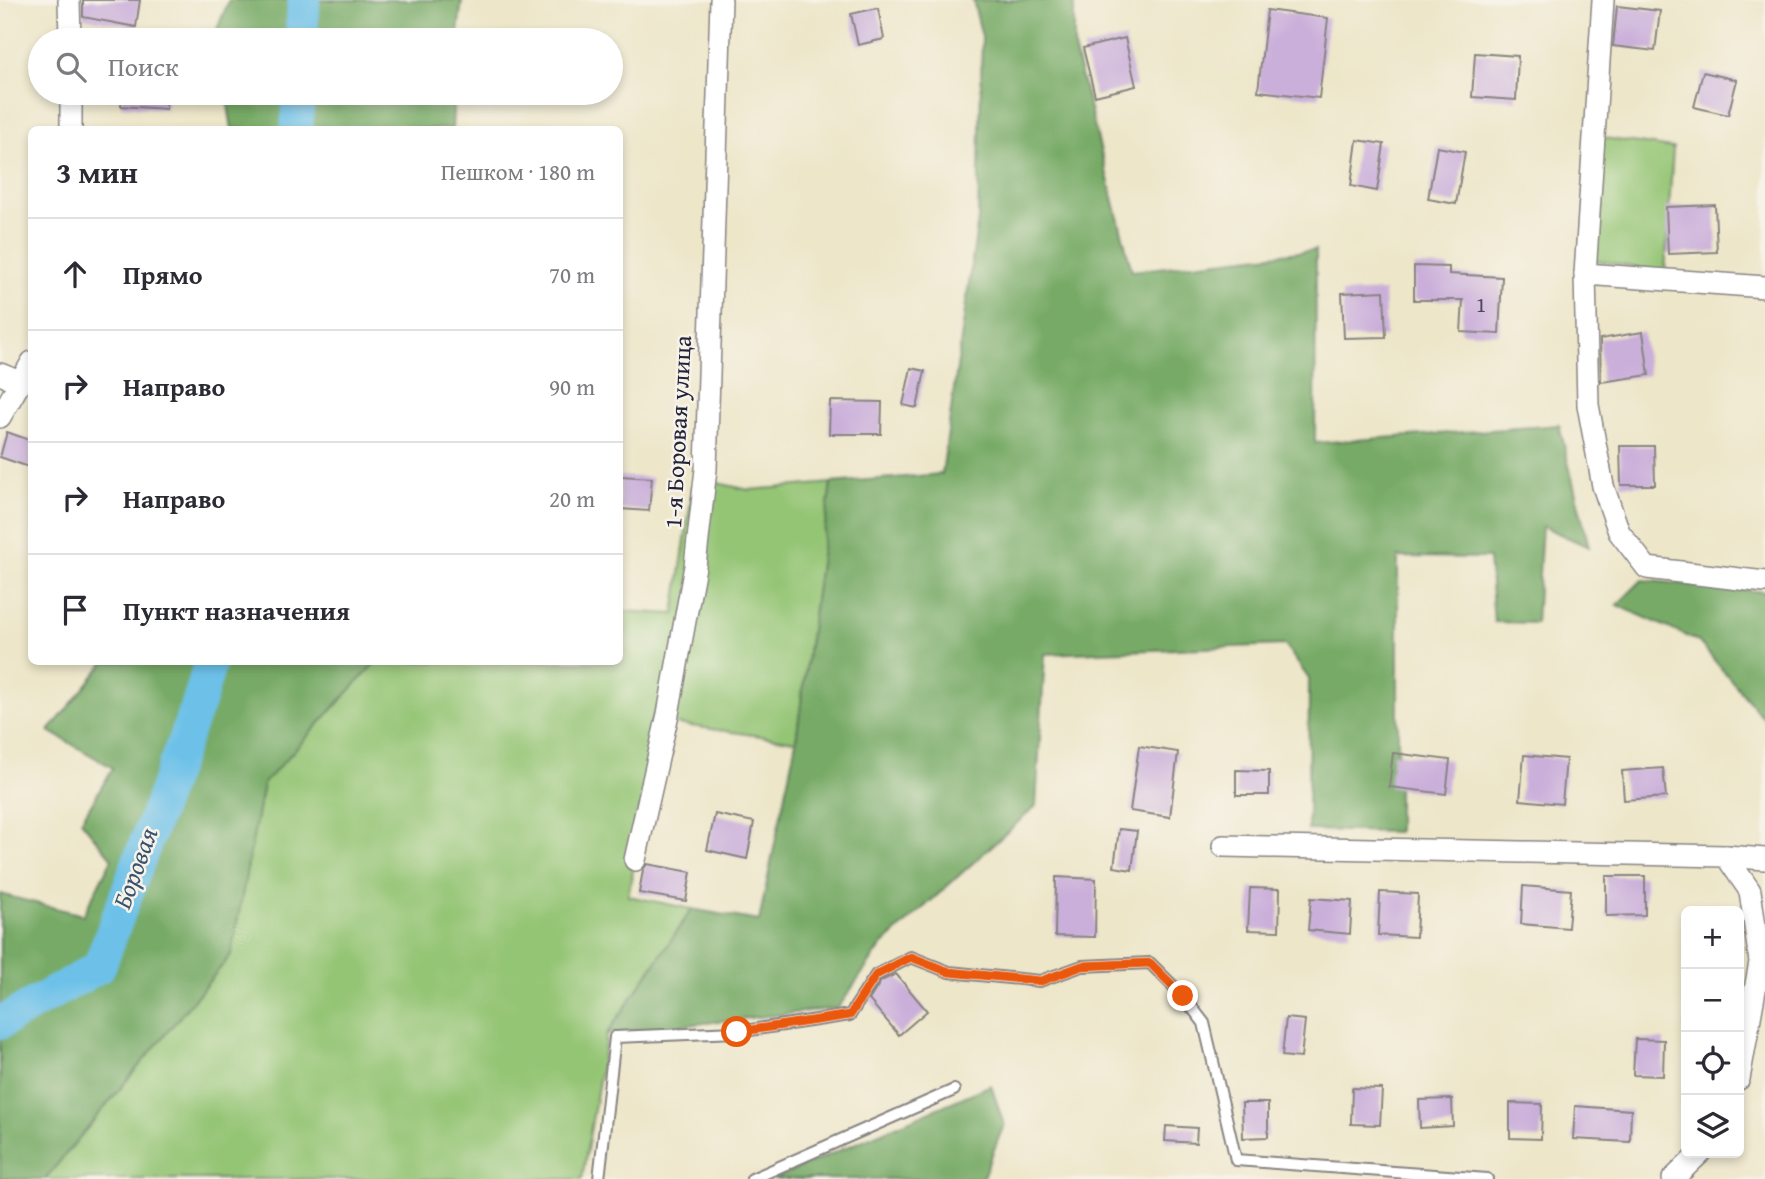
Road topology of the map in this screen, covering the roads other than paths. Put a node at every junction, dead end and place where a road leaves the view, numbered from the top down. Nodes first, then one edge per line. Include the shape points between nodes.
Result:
1 (69, 0) edge
2 (721, 0) edge
3 (1603, 0) edge
4 (69, 28) edge
5 (71, 105) edge
6 (71, 126) edge
7 (1585, 274) junction
8 (1765, 287) edge
9 (28, 369) edge
10 (0, 374) edge
11 (20, 382) junction
12 (0, 417) edge
13 (1765, 582) edge
14 (1223, 846) dead end
15 (1726, 856) junction
16 (1765, 859) edge
17 (635, 860) dead end
18 (1744, 1051) edge
19 (954, 1090) dead end
20 (1695, 1158) edge
21 (599, 1179) edge
22 (751, 1179) edge
23 (1486, 1179) edge
24 (1673, 1179) edge

1 - 4 street
2 - 17 street, 1-я Боровая улица via 706,469 695,566
3 - 7 street
5 - 6 street
7 - 8 street
7 - 13 street via 1588,405 1603,486 1619,532 1647,568
9 - 11 street
10 - 11 street
11 - 12 street
14 - 15 street
15 - 16 street
15 - 18 street via 1750,891 1760,962
19 - 22 lane
20 - 24 street
21 - 23 lane via 615,1037 737,1032 850,1015 876,975 911,957 949,972 1041,981 1082,966 1150,963 1204,1023 1236,1160

